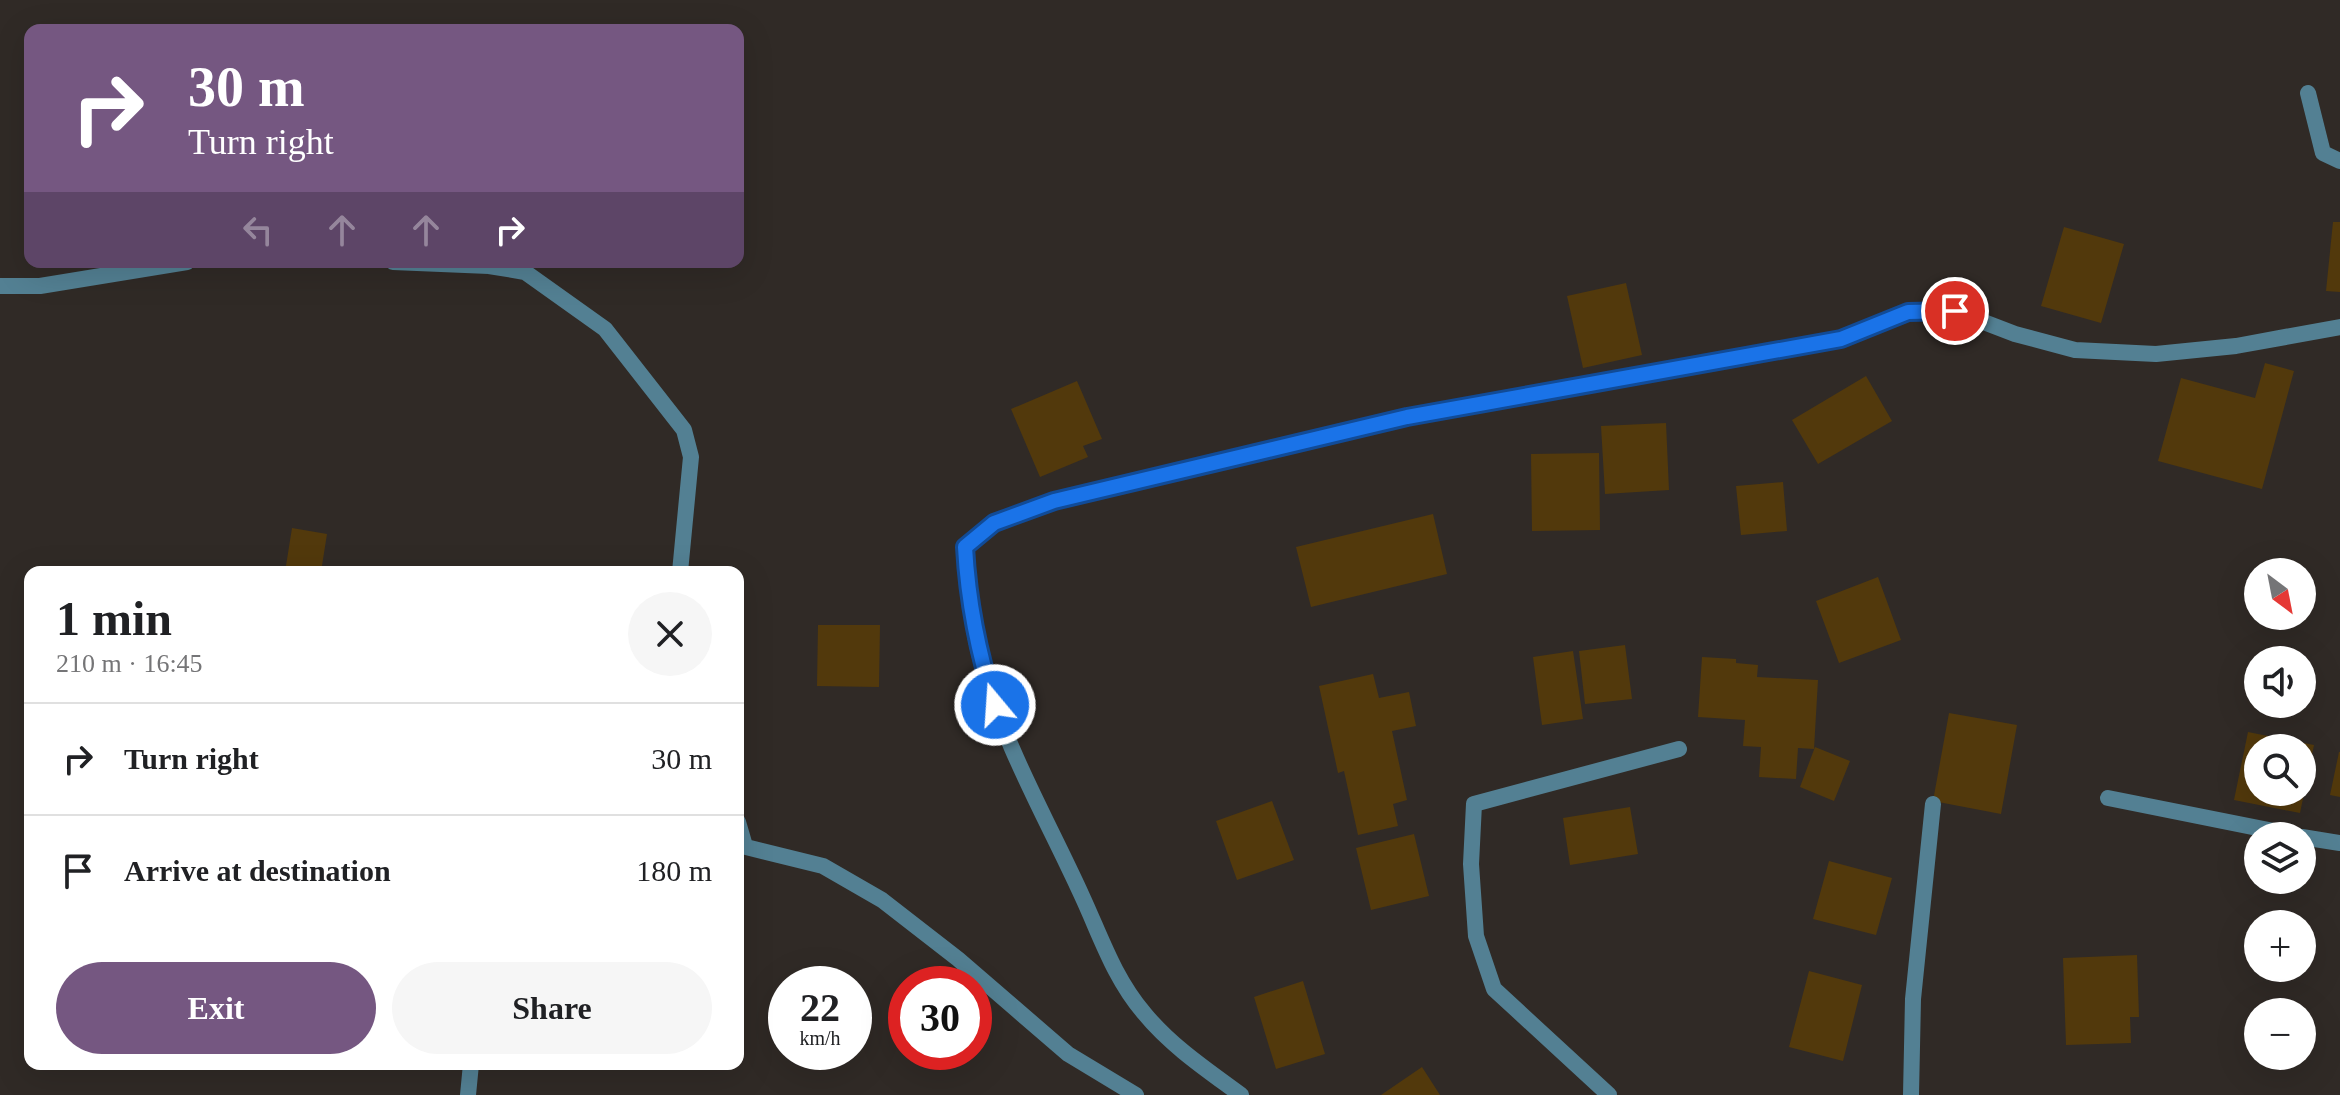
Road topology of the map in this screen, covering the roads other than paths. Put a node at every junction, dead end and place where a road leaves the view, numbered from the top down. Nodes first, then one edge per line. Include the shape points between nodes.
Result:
1 (2308, 93) dead end
2 (2340, 161) edge
3 (150, 268) edge
4 (501, 268) edge
5 (0, 286) edge
6 (2340, 327) edge
7 (681, 566) edge
8 (1679, 749) dead end
9 (2108, 798) dead end
10 (1933, 804) dead end
11 (2244, 825) edge
12 (2316, 839) edge
13 (2340, 843) edge
14 (744, 847) edge
15 (470, 1070) edge
16 (468, 1095) edge
17 (1136, 1095) edge
18 (1241, 1095) edge
19 (1609, 1095) edge
20 (1911, 1095) edge

1 - 2 street via 2323,153
3 - 5 street via 40,286
4 - 7 street via 525,272 605,329 684,430 691,457
6 - 18 street via 2156,354 2075,350 1955,311 1908,312 1841,339 1407,417 1054,501 994,523 965,547 981,661 1003,727 1113,969 1168,1041
8 - 19 street via 1474,804 1476,936 1494,989
9 - 11 street
10 - 20 street via 1913,999
12 - 13 street
14 - 17 street via 823,866 882,900 1068,1054
15 - 16 street

